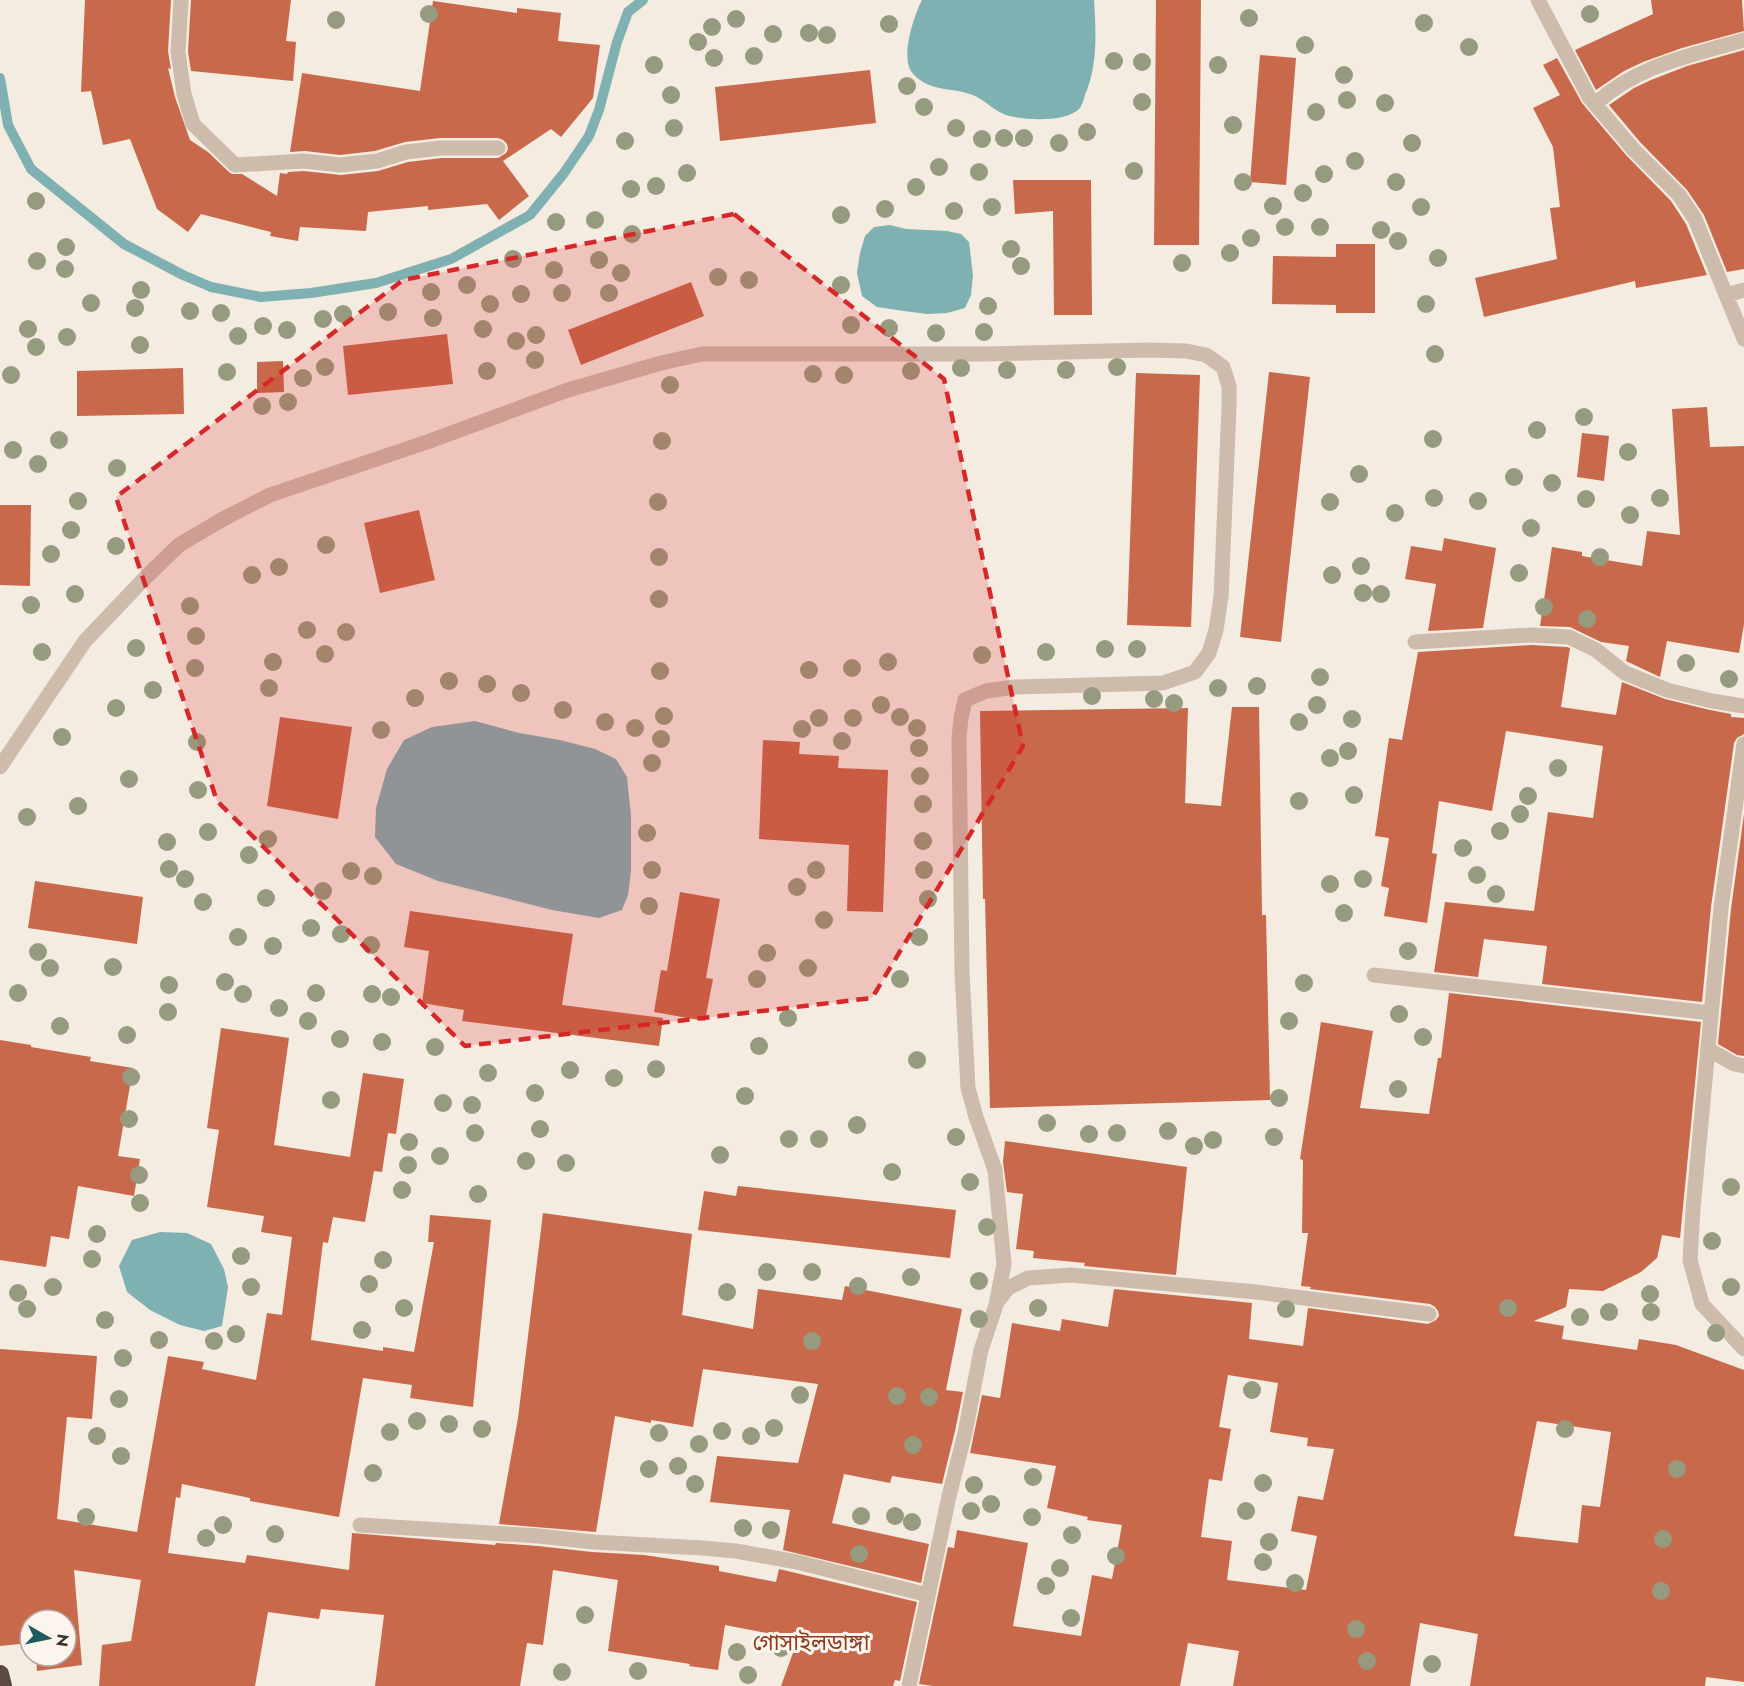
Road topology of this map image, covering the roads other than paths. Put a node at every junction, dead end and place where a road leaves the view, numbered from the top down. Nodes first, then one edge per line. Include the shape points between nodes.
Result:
1 (181, 0) edge
2 (1538, 0) edge
3 (1744, 40) edge
4 (1595, 104) junction
5 (498, 148) dead end
6 (1744, 291) edge
7 (1727, 295) junction
8 (1744, 339) edge
9 (1415, 642) dead end
10 (1744, 706) edge
11 (1744, 744) edge
12 (0, 767) edge
13 (1738, 833) edge
14 (1374, 975) dead end
15 (1711, 1013) junction
16 (1708, 1049) junction
17 (1744, 1066) edge
18 (996, 1305) junction
19 (1429, 1314) dead end
20 (1744, 1349) edge
21 (360, 1525) dead end
22 (928, 1595) junction
23 (0, 1674) edge
24 (3, 1686) edge
25 (909, 1686) edge

1 - 5 street via 178,52 193,124 235,165 304,161 340,165 441,148
2 - 4 street
3 - 4 street via 1652,68 1625,80
4 - 7 street via 1679,195 1695,219
6 - 7 street
7 - 8 street
9 - 10 street via 1531,635 1569,637 1596,650 1625,673 1667,690
11 - 13 street
12 - 18 street via 85,641 179,545 270,495 568,390 702,354 1147,350 1206,355 1223,367 1229,386 1221,597 1209,653 1195,672 1163,683 986,691 965,700 961,718 965,1046 968,1088 995,1170 1004,1264
13 - 15 street via 1721,908
14 - 15 street
15 - 16 street
16 - 17 street
16 - 20 street via 1690,1260 1702,1304
18 - 19 street via 1008,1288 1028,1278 1071,1275 1256,1292
18 - 22 street via 981,1350
21 - 22 street via 736,1551
22 - 25 street
23 - 24 highway

